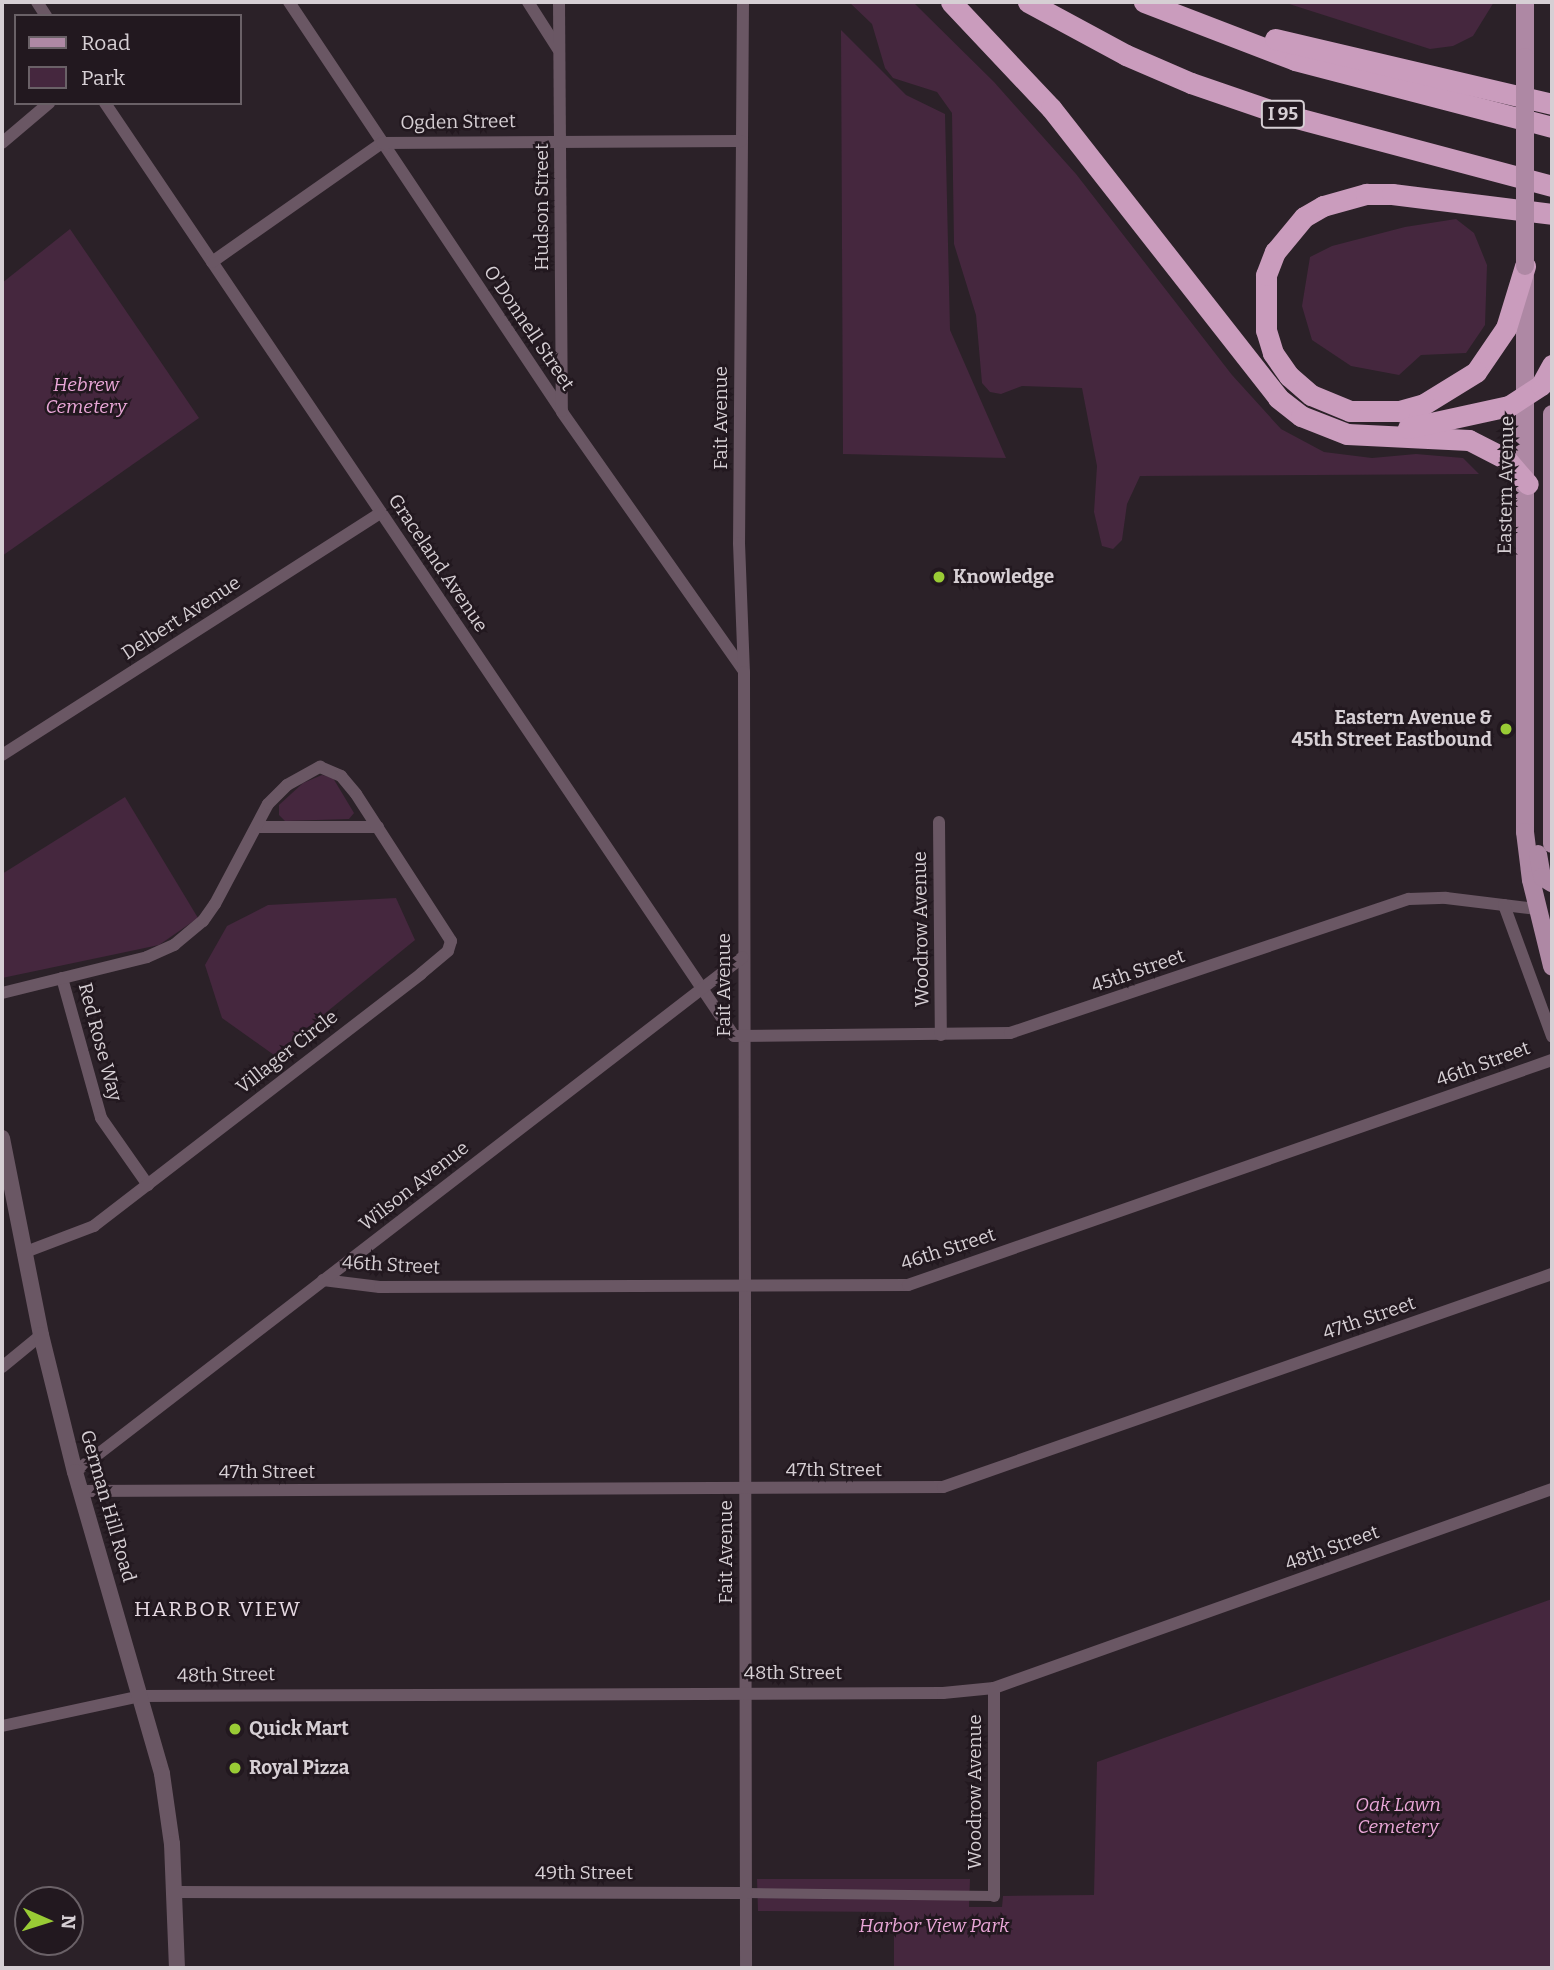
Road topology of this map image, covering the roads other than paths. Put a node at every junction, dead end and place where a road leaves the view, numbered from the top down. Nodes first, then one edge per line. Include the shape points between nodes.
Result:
1 (289, 2) edge
2 (528, 2) edge
3 (559, 2) edge
4 (743, 2) edge
5 (951, 2) edge
6 (1028, 2) edge
7 (1146, 2) edge
8 (1525, 2) edge
9 (559, 51) junction
10 (1552, 104) edge
11 (47, 105) edge
12 (106, 105) edge
13 (1552, 127) edge
14 (560, 140) junction
15 (741, 141) junction
16 (2, 143) edge
17 (382, 143) junction
18 (1552, 186) edge
19 (1552, 214) edge
20 (212, 261) junction
21 (1525, 266) junction
22 (1552, 365) edge
23 (1528, 396) junction
24 (562, 412) junction
25 (1552, 414) edge
26 (1372, 435) junction
27 (1528, 484) junction
28 (381, 513) junction
29 (1552, 513) edge
30 (744, 672) junction
31 (2, 755) edge
32 (1524, 799) junction
33 (939, 822) dead end
34 (257, 827) junction
35 (378, 827) junction
36 (1552, 844) edge
37 (1552, 883) edge
38 (1504, 905) junction
39 (1545, 912) edge
40 (743, 957) junction
41 (1552, 966) edge
42 (62, 978) junction
43 (702, 989) junction
44 (2, 993) edge
45 (941, 1035) junction
46 (743, 1036) junction
47 (1552, 1036) edge
48 (1552, 1060) edge
49 (2, 1138) edge
50 (2, 1178) edge
51 (148, 1185) junction
52 (23, 1253) junction
53 (1552, 1274) edge
54 (323, 1280) junction
55 (743, 1287) junction
56 (41, 1335) junction
57 (2, 1367) edge
58 (75, 1472) junction
59 (745, 1489) junction
60 (1552, 1489) edge
61 (80, 1491) junction
62 (994, 1688) junction
63 (746, 1692) junction
64 (141, 1696) junction
65 (2, 1726) edge
66 (174, 1892) junction
67 (747, 1893) junction
68 (994, 1896) joint
69 (177, 1968) edge
70 (746, 1968) edge

1 - 17 street, O'Donnell Street
2 - 9 street
3 - 9 street, Hudson Street
4 - 15 street, Fait Avenue
5 - 26 highway via 1051,108 1278,398 1324,428
6 - 18 highway, I 95 via 1115,49 1278,113
7 - 10 highway via 1299,46
7 - 13 highway via 1295,60
8 - 21 main road, Eastern Avenue, bridge
9 - 14 street, Hudson Street
11 - 16 street
12 - 20 street, Graceland Avenue
14 - 15 street, Ogden Street
14 - 17 street, Ogden Street
14 - 24 street, Hudson Street
15 - 30 street, Fait Avenue via 739,543
17 - 20 street, Ogden Street
17 - 24 street, O'Donnell Street
19 - 21 highway via 1392,194 1366,194 1323,206 1304,217 1275,252 1264,294 1266,330 1273,353 1289,376 1311,395 1350,411 1399,411 1424,404 1476,372 1506,328
20 - 28 street, Graceland Avenue
21 - 23 main road, Eastern Avenue
22 - 23 highway
23 - 26 highway via 1486,413
23 - 27 main road, Eastern Avenue
24 - 30 street, O'Donnell Street
25 - 29 main road
26 - 27 highway via 1469,440 1506,459
27 - 32 main road, Eastern Avenue
28 - 31 street, Delbert Avenue
28 - 43 street, Graceland Avenue
29 - 36 main road
30 - 40 street, Fait Avenue
32 - 37 main road via 1534,811 1542,877
32 - 39 main road, Eastern Avenue via 1527,856
33 - 45 street, Woodrow Avenue
34 - 35 street
34 - 35 street, Villager Circle via 275,795 320,767 341,776
34 - 42 street, Villager Circle via 215,904 189,934 147,957
35 - 51 street, Villager Circle via 444,926 451,941 448,951
38 - 39 street, 45th Street
38 - 45 street, 45th Street via 1409,899 1034,1029
38 - 47 street
39 - 41 main road, Eastern Avenue
40 - 43 street, Wilson Avenue
40 - 46 street, Fait Avenue
42 - 44 street, Villager Circle
42 - 51 street, Red Rose Way via 101,1118
43 - 46 street, Graceland Avenue via 734,1036
43 - 54 street, Wilson Avenue
45 - 46 street, 45th Street
46 - 55 street, Fait Avenue
48 - 55 street, 46th Street via 918,1282 876,1287
49 - 52 street, German Hill Road
50 - 52 street
51 - 52 street, Villager Circle via 94,1226
52 - 56 street, German Hill Road
53 - 59 street, 47th Street via 953,1484 883,1490
54 - 55 street, 46th Street via 380,1287
54 - 58 street, Wilson Avenue
55 - 59 street, Fait Avenue
56 - 57 street
56 - 58 street, German Hill Road
58 - 61 street, German Hill Road
59 - 61 street, 47th Street
59 - 63 street, Fait Avenue
60 - 62 street, 48th Street
61 - 64 street, German Hill Road
62 - 63 street, 48th Street via 943,1693
62 - 68 street, Woodrow Avenue
63 - 64 street, 48th Street
63 - 67 street, Fait Avenue
64 - 65 street, 48th Street
64 - 66 street, German Hill Road via 168,1805
66 - 67 street, 49th Street
66 - 69 street, German Hill Road
67 - 68 street, 49th Street
67 - 70 street, Fait Avenue

